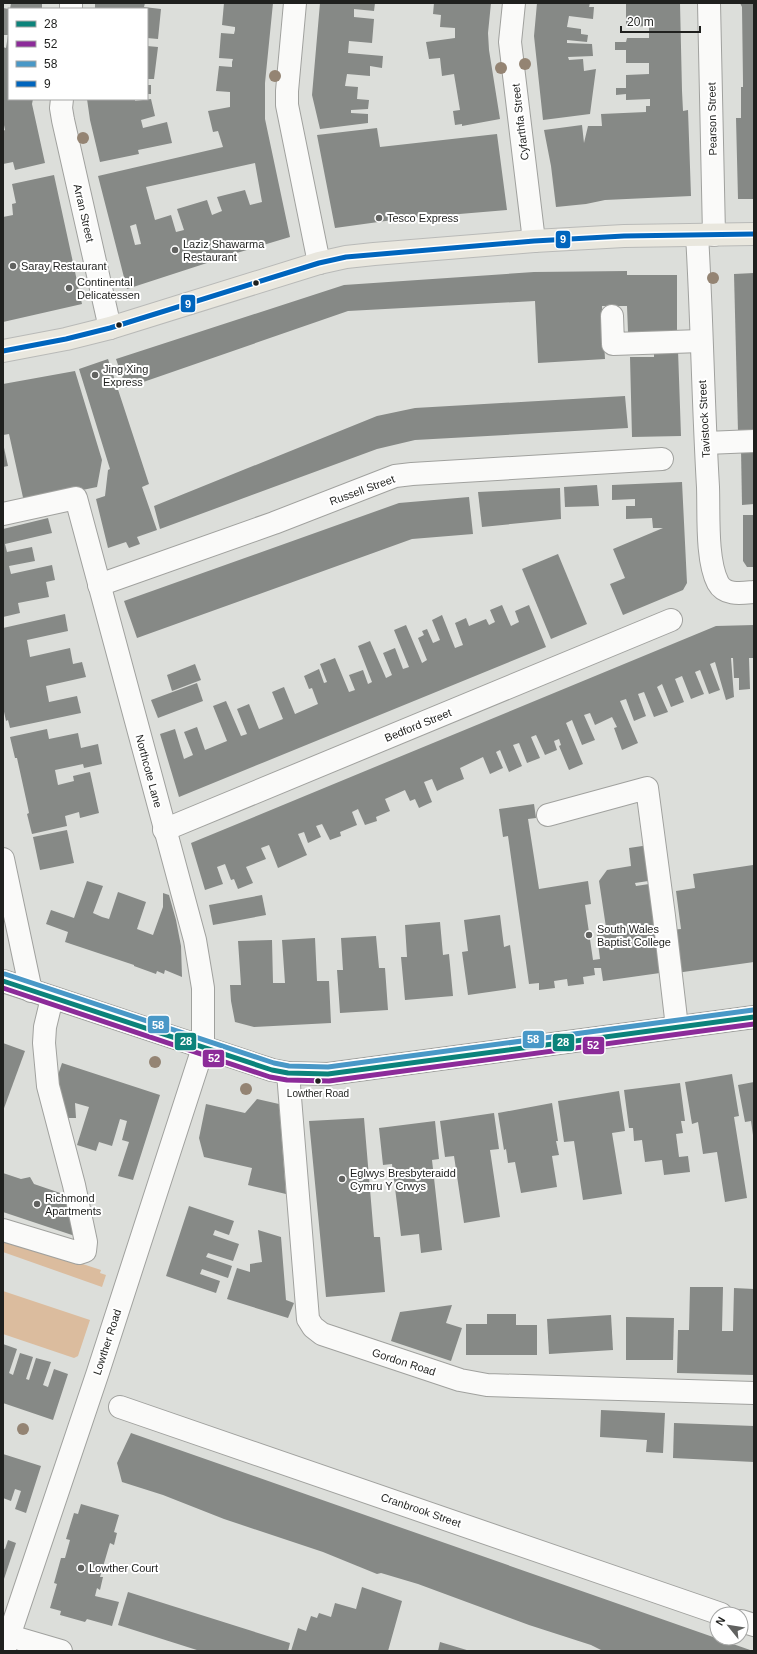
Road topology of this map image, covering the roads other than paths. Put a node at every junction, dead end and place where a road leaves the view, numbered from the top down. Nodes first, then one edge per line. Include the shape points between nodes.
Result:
1 (295, 3) edge
2 (514, 3) edge
3 (709, 3) edge
4 (62, 100) edge
5 (754, 234) edge
6 (706, 235) junction
7 (534, 241) junction
8 (319, 263) junction
9 (612, 316) dead end
10 (110, 328) junction
11 (701, 341) junction
12 (3, 352) edge
13 (754, 441) edge
14 (706, 444) junction
15 (662, 459) dead end
16 (3, 514) edge
17 (99, 584) junction
18 (744, 593) edge
19 (671, 620) dead end
20 (548, 815) dead end
21 (164, 830) junction
22 (3, 859) edge
23 (3, 981) edge
24 (31, 991) junction
25 (52, 998) junction
26 (754, 1017) edge
27 (677, 1027) junction
28 (203, 1048) junction
29 (288, 1073) junction
30 (3, 1230) edge
31 (754, 1393) edge
32 (120, 1407) dead end
33 (709, 1610) edge
34 (5, 1640) edge
35 (61, 1651) edge

1 - 8 street via 287,105
2 - 7 street, Cyfarthfa Street via 510,42
3 - 6 street, Pearson Street
4 - 10 street, Arran Street via 63,120
5 - 6 main road
6 - 7 main road
6 - 11 street, Tavistock Street
7 - 8 main road via 374,254
8 - 10 main road
9 - 11 street via 613,344
10 - 12 main road
11 - 14 street, Tavistock Street
13 - 14 street
14 - 18 street, Tavistock Street via 712,563 718,584 722,588
15 - 17 street, Russell Street via 395,476 274,523
16 - 17 street, Northcote Lane via 76,498
17 - 21 street, Northcote Lane
19 - 21 street, Bedford Street
20 - 27 street via 647,788
21 - 28 street, Northcote Lane via 195,940 203,988
22 - 24 street
23 - 24 street
24 - 25 street
25 - 28 street
25 - 30 street via 44,1043 48,1086 74,1185 86,1242 85,1251 79,1253
26 - 27 street
27 - 29 street via 328,1074
28 - 29 street
28 - 34 street, Lowther Road
29 - 31 street, Gordon Road via 308,1319 322,1334 460,1380 487,1385
32 - 33 street, Cranbrook Street
34 - 35 street

